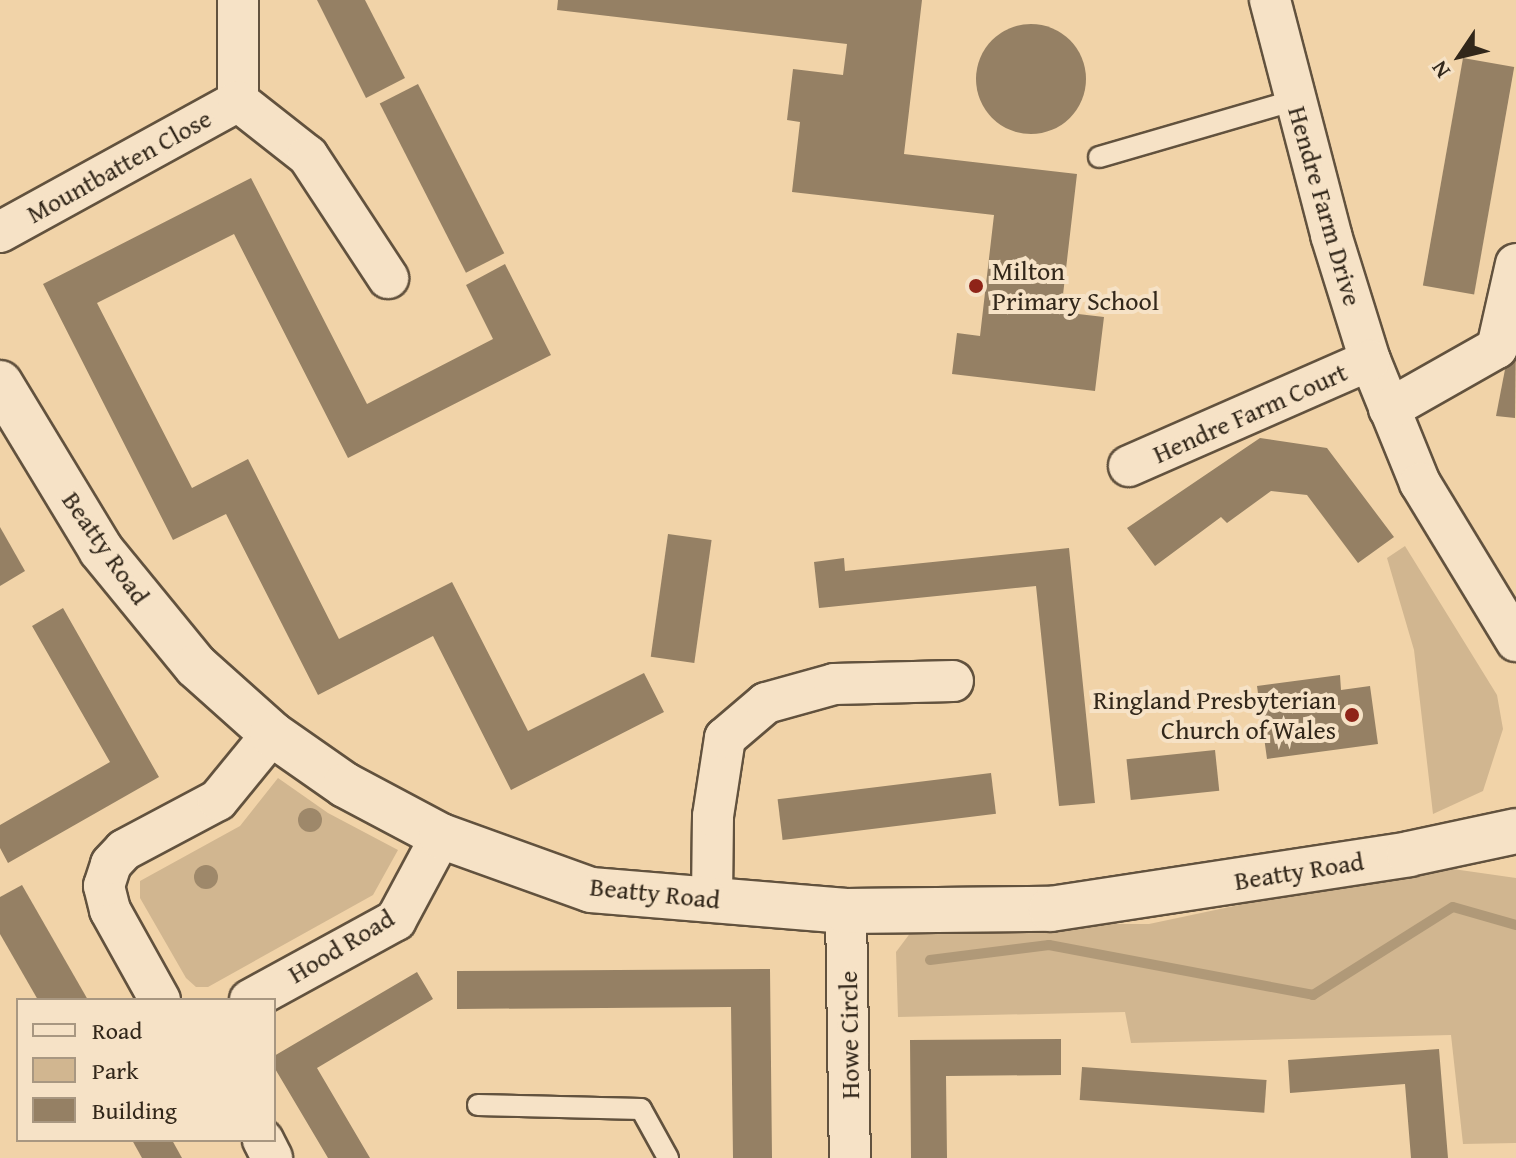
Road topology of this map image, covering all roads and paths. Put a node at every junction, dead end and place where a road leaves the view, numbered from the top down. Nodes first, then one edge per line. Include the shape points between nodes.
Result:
1 (238, 0) edge
2 (1270, 0) edge
3 (1295, 100) junction
4 (238, 101) junction
5 (1099, 157) dead end
6 (0, 232) edge
7 (1516, 264) edge
8 (388, 278) dead end
9 (1370, 360) junction
10 (0, 383) edge
11 (1389, 409) junction
12 (1129, 466) dead end
13 (1516, 641) edge
14 (953, 681) dead end
15 (272, 734) junction
16 (1516, 831) edge
17 (441, 836) junction
18 (712, 898) junction
19 (846, 911) junction
20 (159, 998) edge
21 (254, 998) edge
22 (478, 1105) dead end
23 (668, 1158) edge
24 (850, 1158) edge

1 - 4 street, Mountbatten Close
2 - 3 street, Hendre Farm Drive
3 - 5 lane
3 - 9 street, Hendre Farm Drive
4 - 6 street, Mountbatten Close
4 - 8 street, Mountbatten Close via 308,156
7 - 11 street via 1497,348
9 - 11 street, Hendre Farm Drive
9 - 12 street, Hendre Farm Court
10 - 15 street, Beatty Road via 101,550 196,666
11 - 13 street, Hendre Farm Drive via 1420,483
14 - 18 street via 834,684 766,703 725,738 713,816
15 - 17 street, Beatty Road via 345,785
15 - 20 street via 218,800 124,850 111,864 104,886 110,910
16 - 19 street, Beatty Road via 1409,854 1051,909
17 - 18 street, Beatty Road via 591,890
17 - 21 street, Hood Road via 396,920
18 - 19 street, Beatty Road
19 - 24 street, Howe Circle
22 - 23 lane via 641,1109

